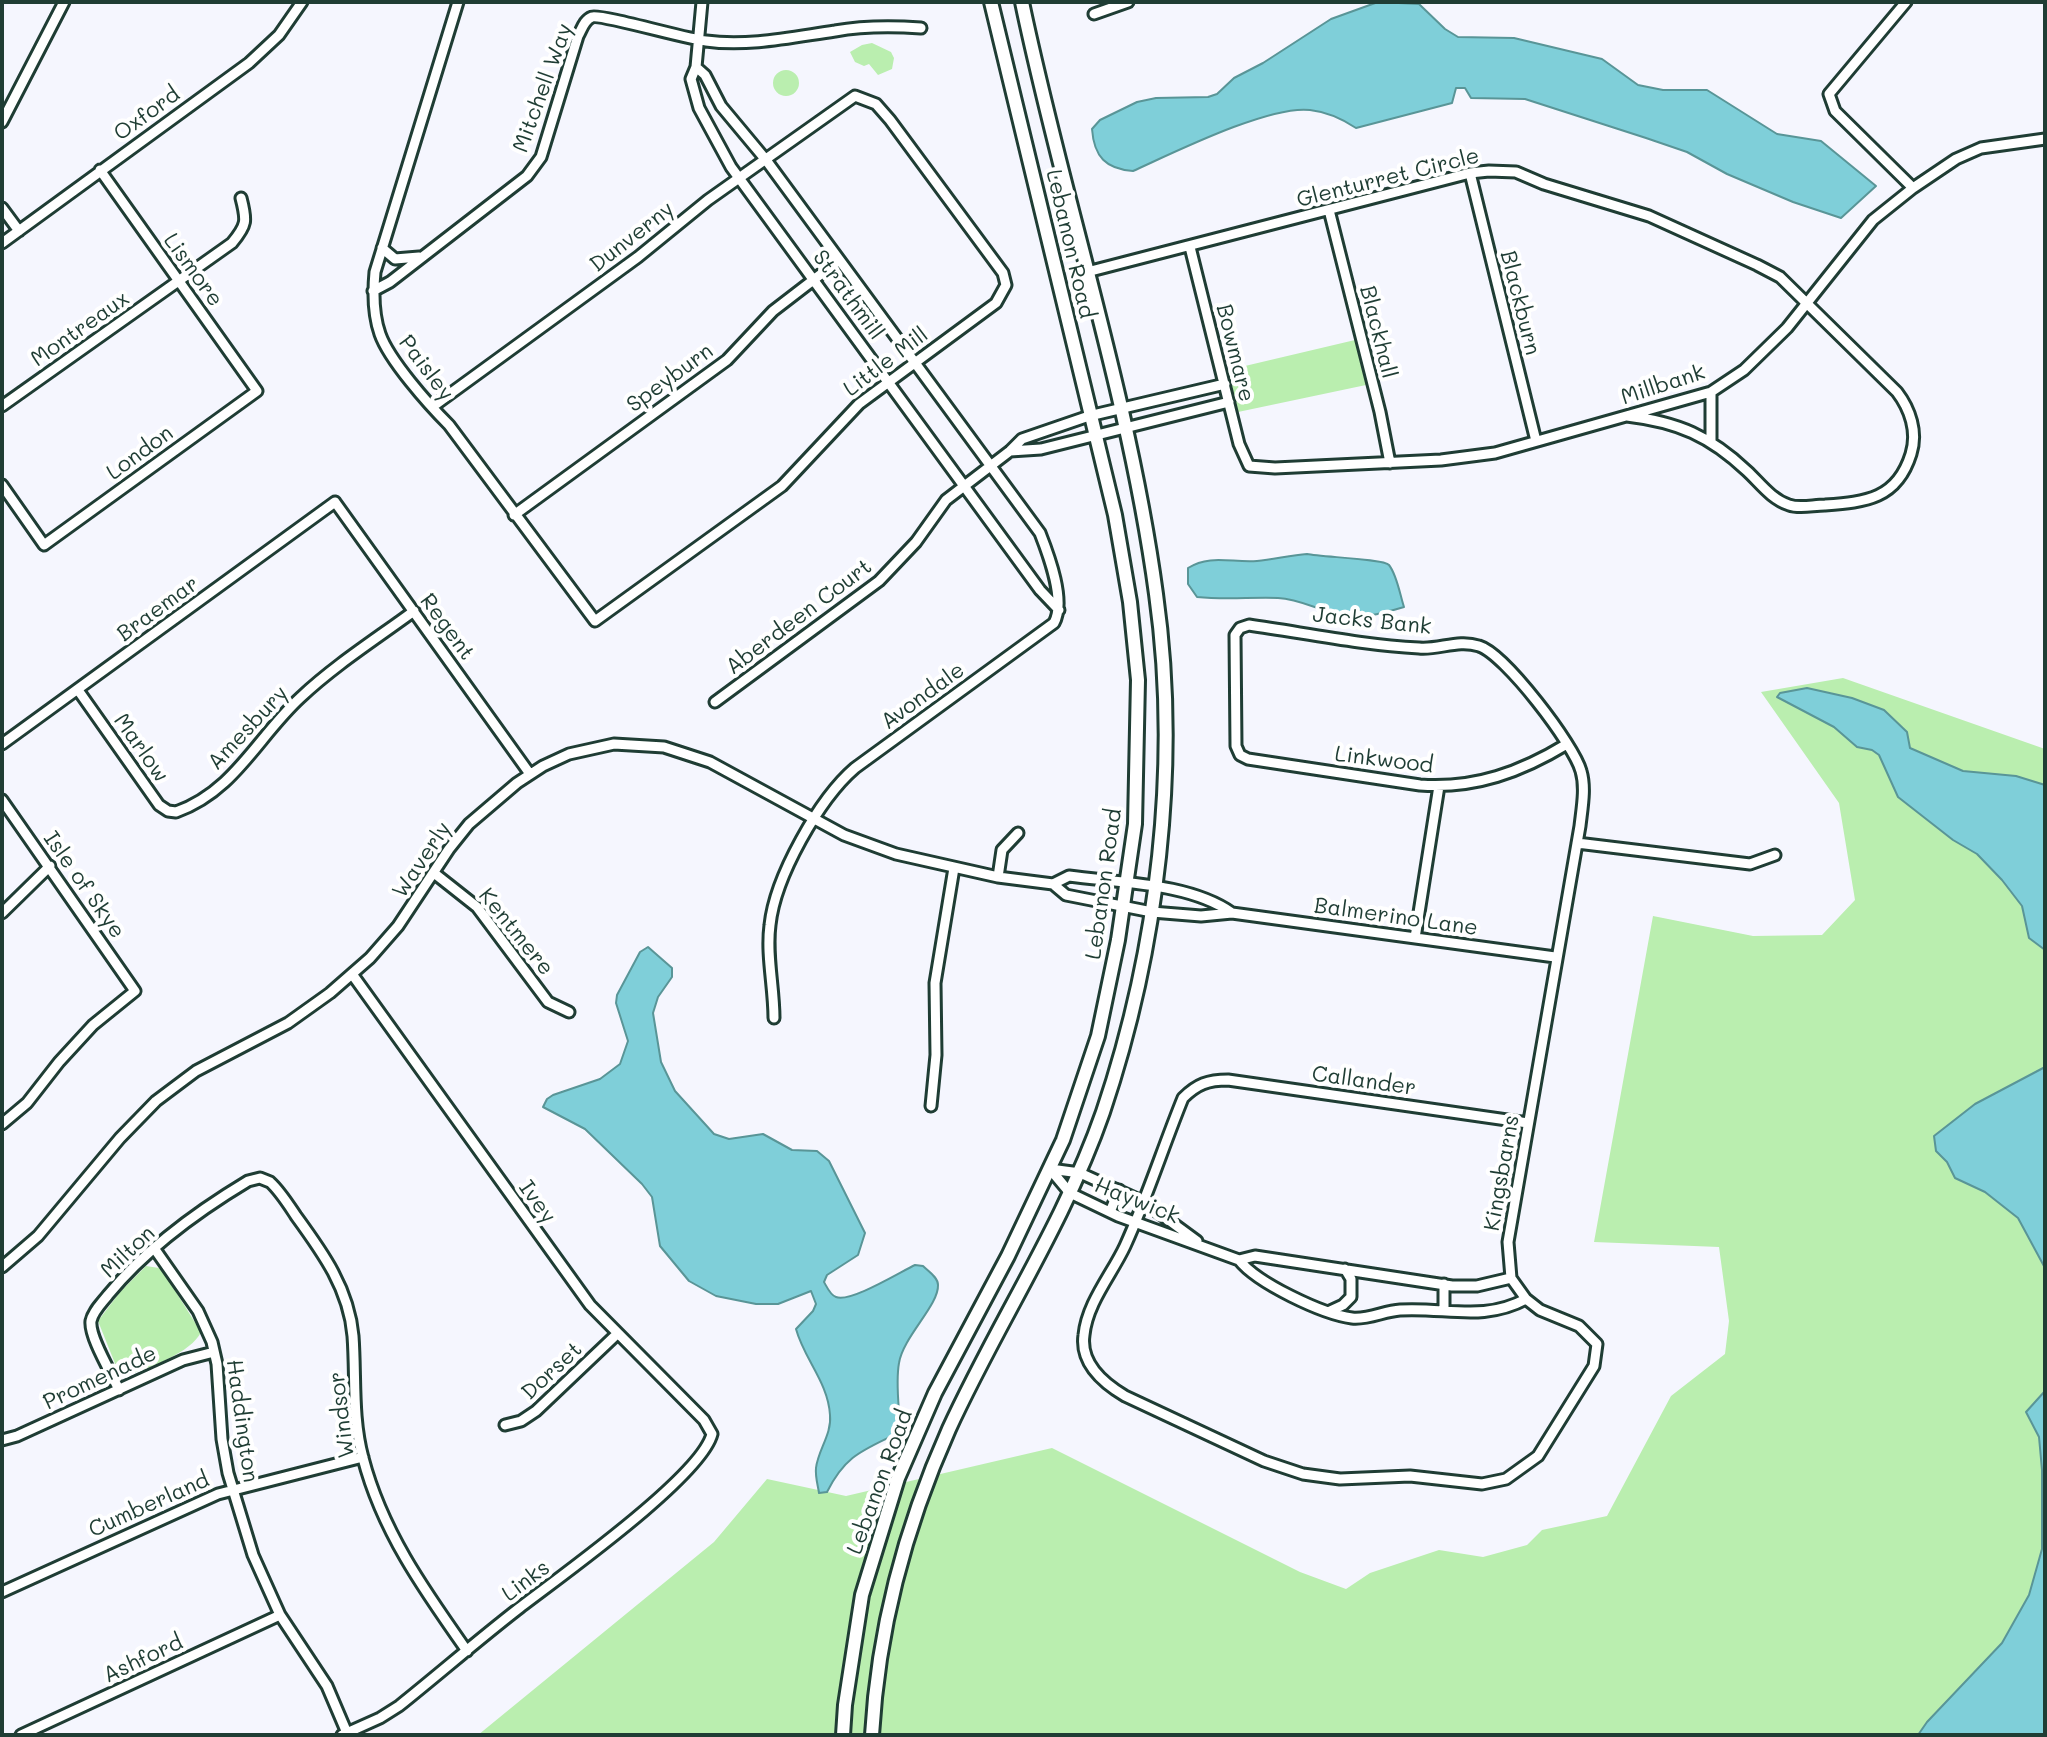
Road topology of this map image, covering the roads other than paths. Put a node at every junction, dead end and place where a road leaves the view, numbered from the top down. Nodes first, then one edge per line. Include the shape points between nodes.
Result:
1 (64, 2) edge
2 (302, 2) edge
3 (458, 2) edge
4 (702, 2) edge
5 (991, 2) edge
6 (1022, 2) edge
7 (1128, 2) edge
8 (1906, 2) edge
9 (1094, 14) dead end
10 (921, 28) dead end
11 (697, 40) junction
12 (696, 67) junction
13 (855, 96) joint
14 (2, 122) edge
15 (2045, 139) edge
16 (766, 160) junction
17 (100, 170) junction
18 (1470, 173) junction
19 (740, 178) junction
20 (1913, 188) junction
21 (241, 198) dead end
22 (2, 208) edge
23 (1329, 210) junction
24 (19, 231) junction
25 (2, 243) edge
26 (1190, 247) junction
27 (382, 248) junction
28 (419, 257) junction
29 (838, 261) junction
30 (1087, 272) junction
31 (814, 279) junction
32 (179, 281) junction
33 (373, 291) junction
34 (1808, 303) junction
35 (914, 364) junction
36 (889, 382) junction
37 (1225, 384) junction
38 (257, 391) joint
39 (1711, 392) junction
40 (1229, 402) junction
41 (2, 406) edge
42 (432, 407) junction
43 (1120, 410) junction
44 (1089, 416) junction
45 (1627, 416) junction
46 (1124, 429) junction
47 (1096, 435) junction
48 (1536, 441) junction
49 (1711, 441) junction
50 (1010, 451) junction
51 (1390, 463) junction
52 (989, 466) junction
53 (1249, 466) joint
54 (2, 485) edge
55 (964, 485) junction
56 (335, 502) joint
57 (514, 515) junction
58 (1059, 610) junction
59 (414, 611) junction
60 (595, 621) joint
61 (1499, 658) joint
62 (78, 690) junction
63 (715, 702) dead end
64 (2, 744) edge
65 (1567, 744) junction
66 (1238, 753) joint
67 (530, 774) junction
68 (1439, 786) junction
69 (2, 800) edge
70 (184, 809) joint
71 (814, 820) junction
72 (1018, 833) dead end
73 (1577, 843) junction
74 (1775, 855) dead end
75 (50, 866) junction
76 (954, 868) junction
77 (434, 873) junction
78 (998, 877) junction
79 (1126, 883) junction
80 (1053, 884) junction
81 (1155, 888) junction
82 (1123, 904) junction
83 (1152, 912) junction
84 (2, 913) edge
85 (1232, 913) junction
86 (1415, 938) junction
87 (1555, 957) junction
88 (352, 974) junction
89 (569, 1012) dead end
90 (774, 1018) dead end
91 (931, 1106) dead end
92 (1528, 1123) junction
93 (2, 1124) edge
94 (1050, 1169) junction
95 (1080, 1173) junction
96 (260, 1178) joint
97 (1119, 1190) junction
98 (1070, 1193) junction
99 (1144, 1202) junction
100 (1110, 1212) junction
101 (1134, 1223) junction
102 (1207, 1247) junction
103 (154, 1248) junction
104 (1239, 1260) junction
105 (2, 1267) edge
106 (1345, 1269) junction
107 (1511, 1278) junction
108 (1444, 1284) junction
109 (1526, 1299) junction
110 (1444, 1309) junction
111 (1330, 1311) junction
112 (617, 1334) junction
113 (214, 1352) junction
114 (119, 1390) junction
115 (505, 1425) dead end
116 (712, 1434) joint
117 (2, 1440) edge
118 (363, 1457) junction
119 (232, 1489) junction
120 (2, 1592) edge
121 (280, 1615) junction
122 (467, 1651) junction
123 (345, 1734) edge
124 (21, 1735) edge
125 (843, 1735) edge
126 (872, 1735) edge

1 - 14 street
2 - 17 street, Oxford via 279,35 249,63
3 - 27 street, Paisley
4 - 11 street, Strathmill
5 - 44 main road, Lebanon Road
6 - 30 main road, Lebanon Road
7 - 9 street
8 - 20 street via 1829,94 1835,111
10 - 11 street via 858,28 743,43
11 - 12 street, Strathmill
11 - 28 street, Mitchell Way via 597,15 587,20 541,157 527,176
12 - 16 street, Strathmill
12 - 19 street, Strathmill via 691,79 699,108
13 - 16 street, Dunverny
13 - 35 street, Little Mill via 876,104 890,120 1003,273 1006,285 996,303
15 - 20 street, Millbank via 1981,148
16 - 19 street, Dunverny
16 - 29 street, Strathmill
17 - 24 street, Oxford
17 - 32 street, Lismore
18 - 23 street, Glenturret Circle
18 - 34 street, Glenturret Circle via 1516,172 1649,216 1780,277
18 - 48 street, Blackburn
19 - 31 street, Strathmill
19 - 42 street, Dunverny
20 - 34 street, Millbank via 1873,220
21 - 32 street, Montreaux via 243,229
22 - 24 street
23 - 26 street, Glenturret Circle
23 - 51 street, Blackhall
24 - 25 street, Oxford
26 - 30 street, Glenturret Circle
26 - 37 street, Bowmare
27 - 28 street via 395,259
27 - 33 street, Paisley
28 - 33 street, Mitchell Way
29 - 31 street, Speyburn
29 - 35 street, Strathmill
30 - 43 main road, Lebanon Road
31 - 36 street, Strathmill
31 - 57 street, Speyburn via 773,311 727,360
32 - 38 street, Lismore
32 - 41 street, Montreaux
33 - 42 street, Paisley via 381,337
34 - 39 street, Millbank via 1744,370
34 - 49 street, Glenturret Circle via 1910,409 1913,450 1902,476 1873,499 1790,506
35 - 36 street, Little Mill
35 - 52 street, Strathmill
36 - 55 street, Strathmill
36 - 60 street, Little Mill via 847,414 782,486
37 - 40 street, Bowmare
37 - 43 street, Aberdeen Court
38 - 54 street, London via 44,545
39 - 45 street, Millbank
39 - 49 street
40 - 46 street
40 - 53 street, Bowmare
42 - 57 street, Paisley
43 - 44 street, Aberdeen Court
43 - 46 main road, Lebanon Road
44 - 47 main road, Lebanon Road
44 - 50 street, Aberdeen Court via 1031,435
45 - 48 street, Millbank
45 - 49 street, Glenturret Circle via 1666,423
46 - 47 street
46 - 81 main road, Lebanon Road via 1149,544 1163,662 1164,787
47 - 50 street
47 - 79 main road, Lebanon Road via 1130,602 1138,680 1135,824
48 - 51 street, Millbank via 1495,453
50 - 52 street, Aberdeen Court
51 - 53 street, Millbank
52 - 55 street, Aberdeen Court
52 - 58 street, Strathmill via 1040,533 1052,563
55 - 58 street, Strathmill
55 - 63 street, Aberdeen Court via 879,581
56 - 59 street, Regent
56 - 62 street, Braemar
57 - 60 street, Paisley
58 - 71 street, Avondale via 1054,623 855,768 832,790
59 - 67 street, Regent
59 - 70 street, Amesbury via 312,687 247,762
61 - 65 street, Kingsbarns
61 - 66 street, Jacks Bank via 1467,643 1417,648 1249,625 1234,638
62 - 64 street, Braemar
62 - 70 street, Marlow via 159,805 168,811
65 - 68 street, Linkwood via 1498,778
65 - 73 street, Kingsbarns via 1583,779
66 - 68 street, Linkwood via 1251,760
67 - 71 street, Waverly via 597,747 664,747 710,762
67 - 77 street, Waverly via 469,824
68 - 86 street
69 - 75 street, Isle of Skye
71 - 76 street, Waverly via 877,848
71 - 90 street, Avondale via 772,911
72 - 78 street via 1002,850
73 - 74 street via 1750,864
73 - 87 street, Kingsbarns
75 - 84 street
75 - 93 street, Isle of Skye via 135,991 93,1025 27,1103
76 - 78 street, Waverly
76 - 91 street via 935,983
77 - 88 street, Waverly via 398,926
77 - 89 street, Kentmere via 477,907 548,1002
78 - 80 street, Waverly
79 - 80 street, Waverly via 1069,876
79 - 81 street, Balmerino Lane
79 - 82 main road, Lebanon Road
80 - 82 street, Waverly via 1066,895
81 - 83 main road, Lebanon Road
81 - 85 street, Balmerino Lane via 1215,900
82 - 83 street, Balmerino Lane
82 - 94 main road, Lebanon Road via 1098,1036
83 - 85 street, Balmerino Lane
83 - 95 main road, Lebanon Road via 1124,1041
85 - 86 street, Balmerino Lane
86 - 87 street, Balmerino Lane
87 - 92 street, Kingsbarns
88 - 105 street, Waverly via 288,1023 211,1061 162,1096 38,1236
88 - 112 street, Ivey via 580,1292
92 - 99 street, Callander via 1211,1080 1183,1098
92 - 107 street, Kingsbarns via 1508,1242
94 - 95 street, Haywick
94 - 98 street, Haywick
94 - 125 main road, Lebanon Road via 935,1393 898,1478 862,1595
95 - 97 street, Haywick
95 - 98 main road, Lebanon Road
96 - 103 street, Milton via 241,1185
96 - 118 street, Windsor via 275,1186 319,1247 345,1297
97 - 99 street, Haywick
97 - 100 street
98 - 100 street, Haywick
98 - 126 main road, Lebanon Road via 928,1479 888,1616
99 - 101 street
99 - 102 street, Haywick
100 - 101 street, Haywick
101 - 102 street, Haywick
101 - 109 street via 1083,1335 1085,1354 1096,1373 1125,1396 1303,1474 1482,1484 1506,1479 1538,1456 1594,1366 1597,1344 1579,1326
102 - 104 street, Haywick
103 - 113 street, Haddington via 198,1311
103 - 114 street, Milton via 93,1316 91,1330
104 - 106 street, Haywick via 1255,1256
104 - 111 street, Haywick via 1248,1271
106 - 108 street, Haywick
106 - 111 street via 1351,1297
107 - 108 street, Haywick via 1477,1286
107 - 109 street
108 - 110 street
109 - 110 street, Haywick via 1501,1311
110 - 111 street, Haywick via 1352,1318
112 - 115 street, Dorset via 536,1411
112 - 116 street, Ivey
113 - 114 street, Promenade via 192,1356
113 - 119 street, Haddington
114 - 117 street, Promenade
116 - 122 street, Links via 705,1450 659,1496
118 - 119 street, Cumberland
118 - 122 street, Windsor via 397,1547
119 - 120 street, Cumberland
119 - 121 street, Haddington
121 - 123 street, Haddington via 327,1686
121 - 124 street, Ashford
122 - 123 street, Links via 391,1712

